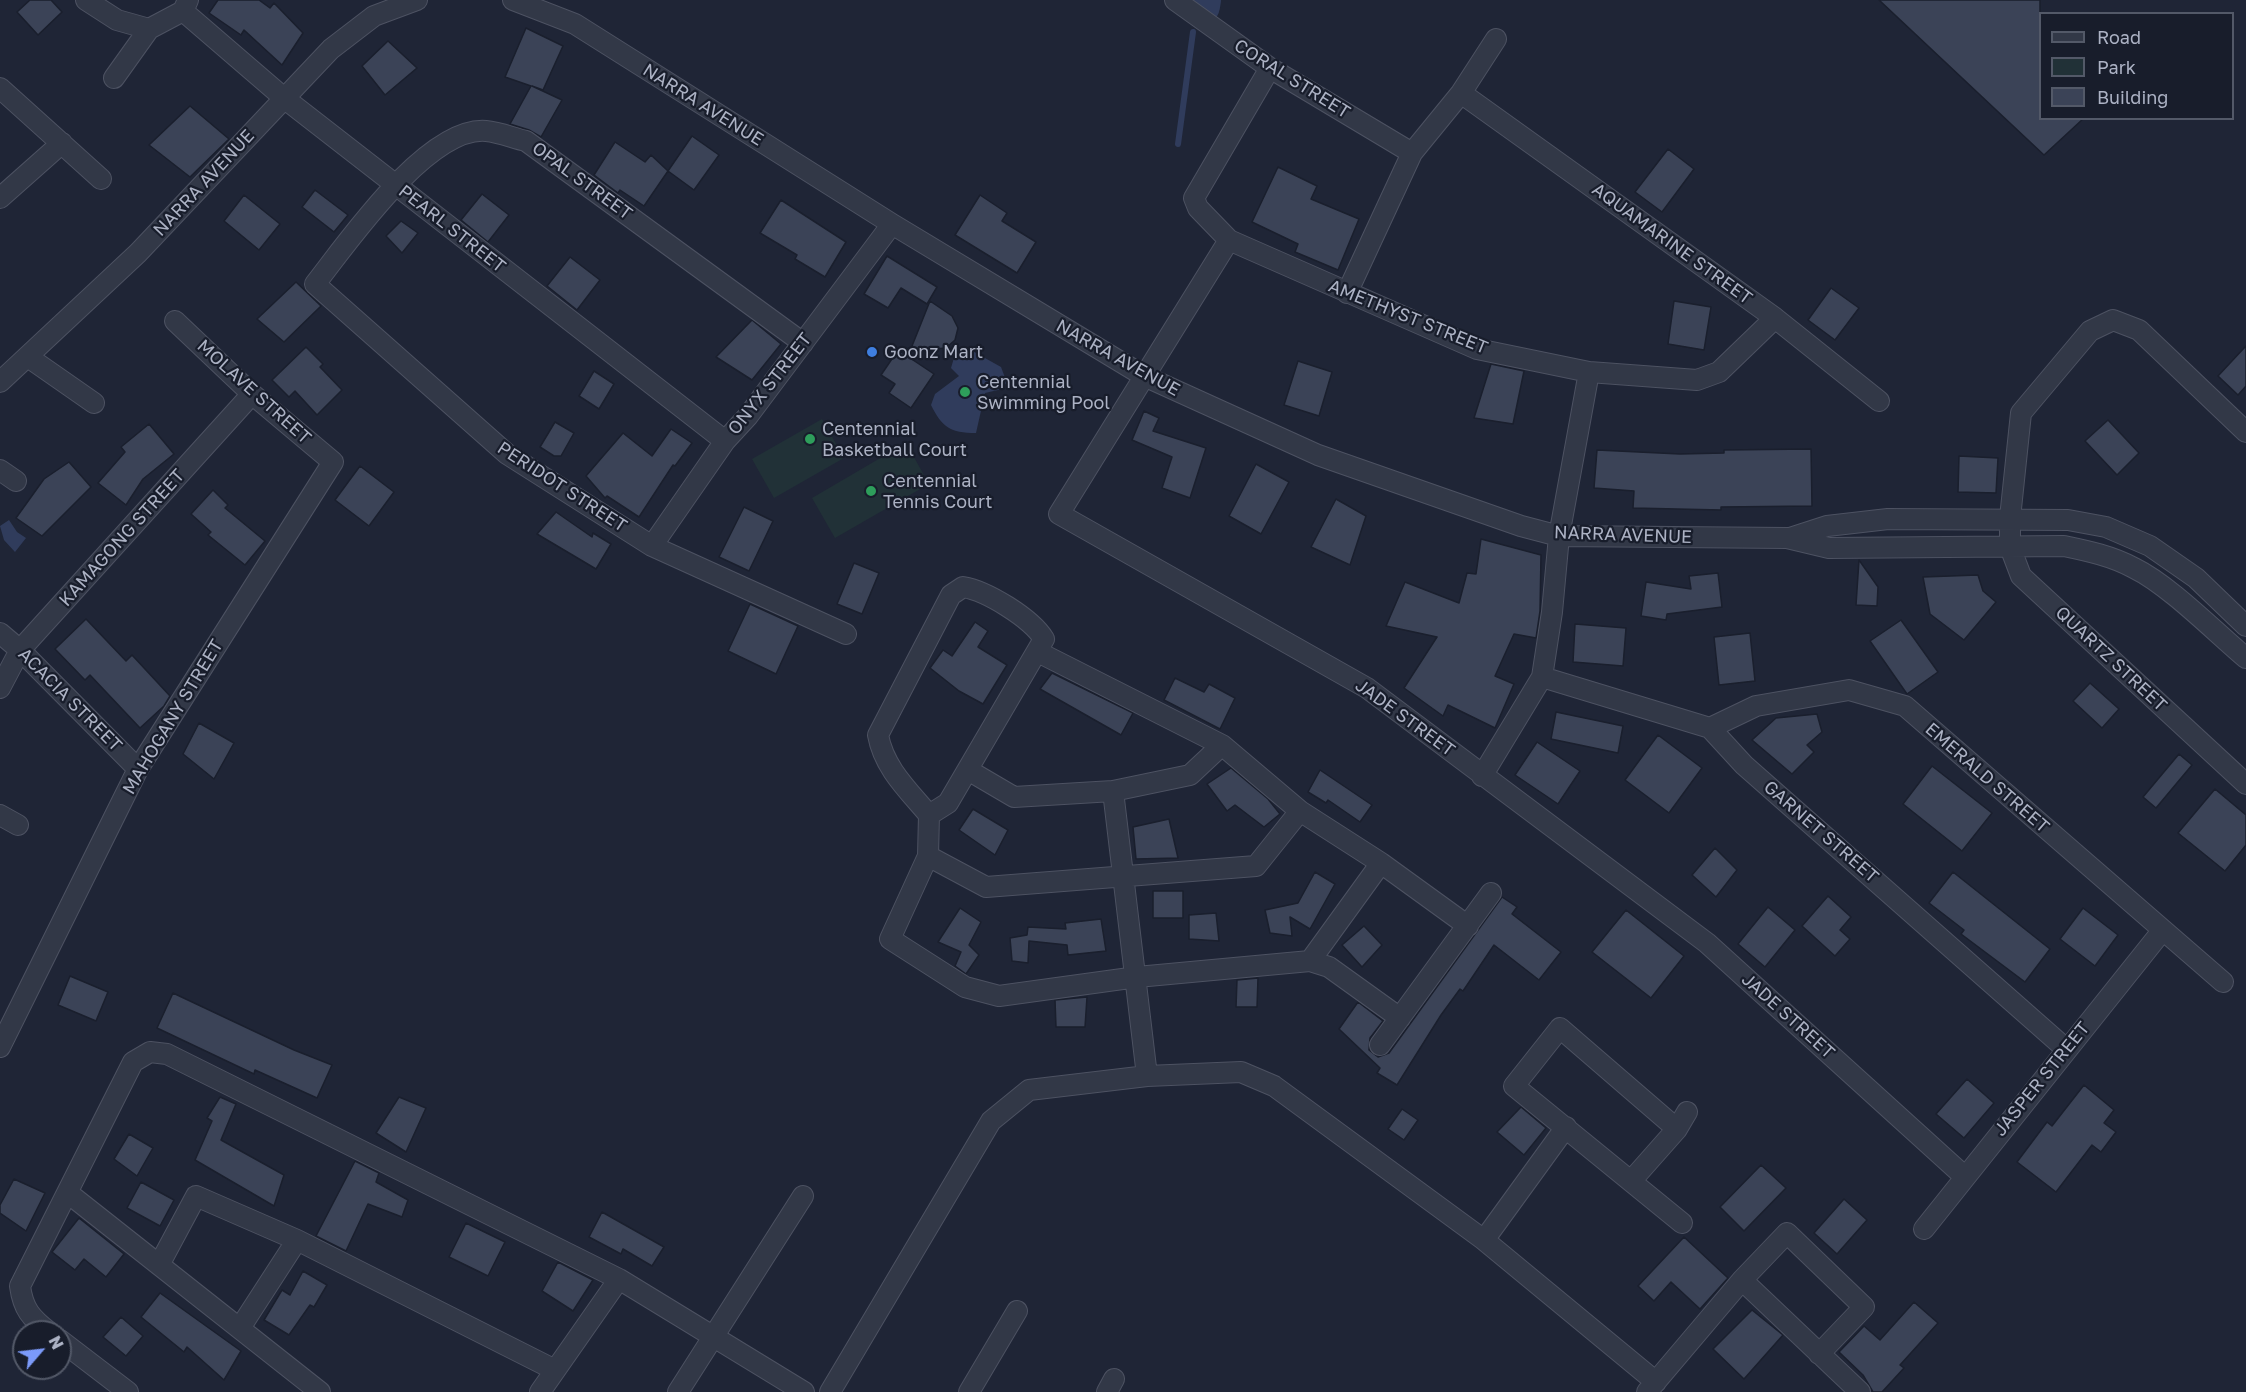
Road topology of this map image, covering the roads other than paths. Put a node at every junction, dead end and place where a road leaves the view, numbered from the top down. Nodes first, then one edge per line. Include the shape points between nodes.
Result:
1 (86, 0) edge
2 (417, 0) edge
3 (513, 0) edge
4 (1175, 0) edge
5 (185, 6) edge
6 (149, 29) junction
7 (1496, 39) dead end
8 (1270, 68) junction
9 (114, 78) dead end
10 (0, 88) edge
11 (1461, 93) junction
12 (284, 98) junction
13 (62, 144) junction
14 (1412, 153) junction
15 (101, 179) dead end
16 (395, 185) junction
17 (0, 198) edge
18 (892, 224) junction
19 (1229, 240) junction
20 (315, 284) joint
21 (1347, 293) junction
22 (1775, 318) junction
23 (175, 321) dead end
24 (803, 343) junction
25 (28, 357) junction
26 (1589, 372) junction
27 (1144, 376) junction
28 (0, 382) edge
29 (252, 394) junction
30 (1879, 401) dead end
31 (94, 403) dead end
32 (2246, 432) edge
33 (725, 441) junction
34 (333, 462) joint
35 (2010, 518) junction
36 (1559, 536) junction
37 (1787, 538) junction
38 (652, 546) junction
39 (2010, 546) junction
40 (2246, 626) edge
41 (0, 633) edge
42 (846, 634) dead end
43 (20, 650) junction
44 (1038, 652) junction
45 (2246, 658) edge
46 (1542, 678) junction
47 (0, 688) edge
48 (1710, 728) junction
49 (1222, 745) junction
50 (138, 769) junction
51 (968, 770) junction
52 (1482, 776) junction
53 (2246, 784) edge
54 (1113, 791) junction
55 (1300, 811) junction
56 (0, 815) edge
57 (929, 815) junction
58 (18, 825) dead end
59 (928, 856) junction
60 (1381, 863) junction
61 (1125, 877) junction
62 (1491, 893) dead end
63 (1468, 926) junction
64 (2162, 931) junction
65 (1310, 961) junction
66 (1137, 977) junction
67 (2223, 982) dead end
68 (1400, 1018) junction
69 (1380, 1045) dead end
70 (0, 1047) edge
71 (2066, 1050) junction
72 (1147, 1076) junction
73 (1566, 1127) junction
74 (1964, 1176) junction
75 (1631, 1181) junction
76 (68, 1193) junction
77 (803, 1197) dead end
78 (1682, 1223) dead end
79 (1924, 1229) dead end
80 (297, 1240) junction
81 (1484, 1240) junction
82 (159, 1265) junction
83 (619, 1279) junction
84 (1742, 1280) junction
85 (1017, 1311) dead end
86 (34, 1320) edge
87 (240, 1328) junction
88 (714, 1339) junction
89 (72, 1349) edge
90 (1820, 1354) junction
91 (555, 1370) junction
92 (1652, 1387) edge
93 (128, 1392) edge
94 (321, 1392) edge
95 (540, 1392) edge
96 (678, 1392) edge
97 (804, 1392) edge
98 (830, 1392) edge
99 (969, 1392) edge
100 (1860, 1392) edge

1 - 6 street via 117,20
2 - 12 street, NARRA AVENUE via 374,16 331,50
3 - 18 street, NARRA AVENUE via 575,24
4 - 8 street, CORAL STREET
5 - 6 street
5 - 12 street, PEARL STREET
6 - 9 street
7 - 11 street
8 - 14 street, CORAL STREET
8 - 19 street, AMETHYST STREET via 1194,198 1198,208
10 - 13 street
11 - 14 street
11 - 22 street, AQUAMARINE STREET
12 - 16 street, PEARL STREET
12 - 25 street, NARRA AVENUE via 138,253
13 - 15 street
13 - 17 street
14 - 21 street
16 - 20 street, OPAL STREET
16 - 24 street, OPAL STREET via 428,154 460,135 484,130 526,141
16 - 33 street, PEARL STREET
18 - 24 street, ONYX STREET
18 - 27 street, NARRA AVENUE
19 - 21 street, AMETHYST STREET
19 - 27 street, JADE STREET
20 - 38 street, PERIDOT STREET via 507,454
21 - 26 street, AMETHYST STREET via 1477,349
22 - 26 street, AMETHYST STREET via 1719,372 1697,380
22 - 30 street, AQUAMARINE STREET
23 - 29 street, MOLAVE STREET
24 - 33 street, ONYX STREET
25 - 28 street, NARRA AVENUE
25 - 31 street
26 - 36 street
27 - 36 street, NARRA AVENUE via 1318,455
27 - 52 street, JADE STREET via 1059,514 1367,688
29 - 34 street, MOLAVE STREET
29 - 43 street, KAMAGONG STREET
32 - 35 street, QUARTZ STREET via 2139,330 2113,320 2090,331 2021,413
33 - 38 street, ONYX STREET
34 - 50 street, MAHOGANY STREET
35 - 37 street, NARRA AVENUE via 1888,519 1827,526
35 - 39 street, QUARTZ STREET
35 - 40 street, NARRA AVENUE via 2068,519 2106,527 2150,546 2196,578
36 - 37 street, NARRA AVENUE
36 - 46 street
37 - 39 street, NARRA AVENUE via 1829,548
38 - 42 street, PERIDOT STREET
39 - 45 street, NARRA AVENUE via 2064,546 2098,553 2135,568
39 - 53 street, QUARTZ STREET via 2021,576
41 - 43 street, ACACIA STREET
43 - 47 street, KAMAGONG STREET
43 - 50 street, ACACIA STREET
44 - 49 street
44 - 51 street
44 - 57 street via 1044,639 1036,627 978,590 963,587 951,595 878,735 881,752 891,769
46 - 48 street
46 - 52 street
48 - 64 street, EMERALD STREET via 1756,706 1849,690 1905,706
48 - 71 street, GARNET STREET via 1744,765
49 - 54 street via 1190,775
49 - 55 street
50 - 70 street, MAHOGANY STREET
51 - 54 street via 1014,797
51 - 57 street via 948,803
52 - 74 street, JADE STREET via 1707,943
54 - 61 street
55 - 60 street
55 - 61 street via 1256,866
56 - 58 street
57 - 59 street
59 - 61 street via 986,887
59 - 66 street via 890,939 965,987 999,996
60 - 63 street
60 - 65 street
61 - 66 street
62 - 63 street
63 - 68 street
64 - 67 street, EMERALD STREET
64 - 71 street, JASPER STREET
65 - 66 street
65 - 68 street via 1329,967
66 - 72 street
68 - 69 street
71 - 74 street, JASPER STREET
72 - 81 street via 1241,1072 1274,1086
72 - 98 street via 1029,1090 990,1121
73 - 75 street
73 - 75 street via 1514,1086 1560,1028 1682,1120
73 - 81 street
74 - 79 street, JASPER STREET
75 - 78 street
76 - 82 street
76 - 83 street via 133,1062 150,1052 167,1054
76 - 86 street via 20,1286 22,1305
77 - 88 street
80 - 82 street via 196,1196
80 - 87 street
80 - 91 street
81 - 92 street
82 - 87 street
83 - 88 street
83 - 91 street
84 - 90 street
84 - 90 street via 1787,1233 1864,1307
84 - 92 street
85 - 99 street
87 - 94 street
88 - 96 street
88 - 97 street
89 - 93 street
90 - 100 street
91 - 95 street

